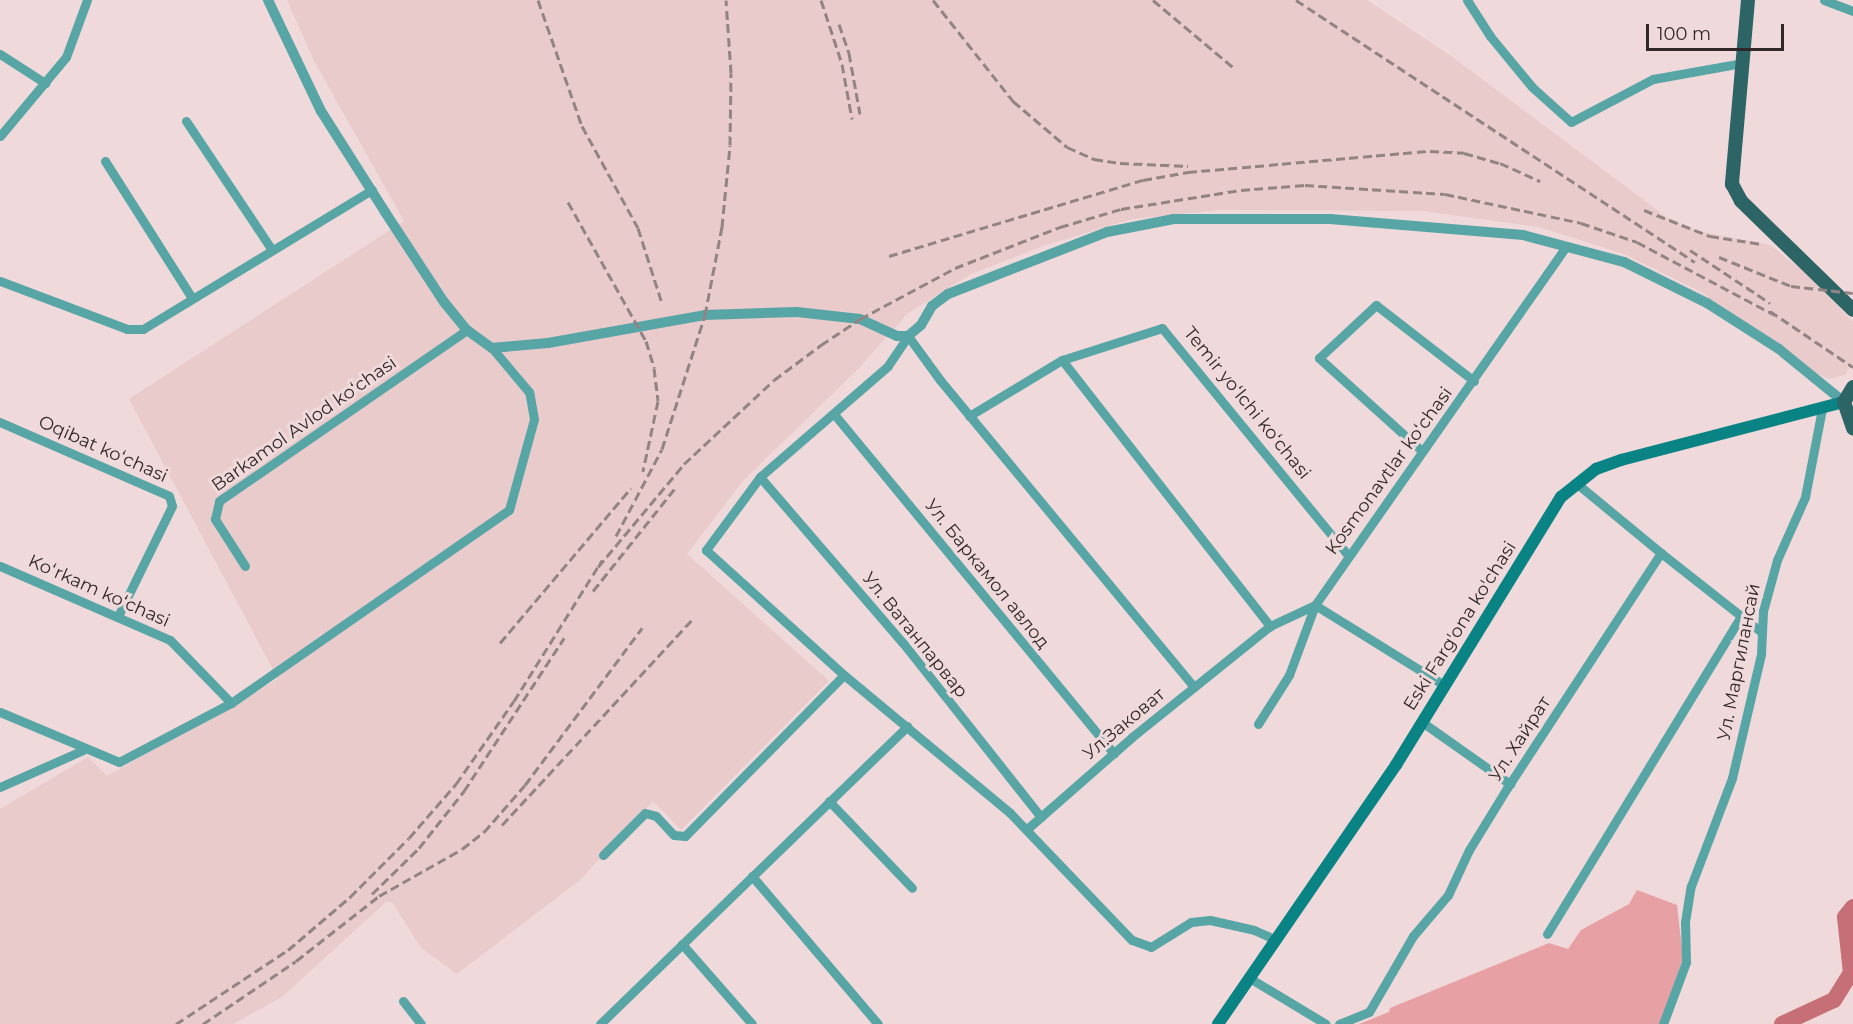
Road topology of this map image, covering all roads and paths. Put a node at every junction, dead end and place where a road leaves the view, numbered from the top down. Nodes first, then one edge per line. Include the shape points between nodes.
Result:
1 (87, 0) edge
2 (268, 0) edge
3 (1467, 0) edge
4 (1748, 0) edge
5 (1824, 0) edge
6 (1853, 11) edge
7 (0, 54) edge
8 (1742, 63) junction
9 (45, 83) junction
10 (186, 121) dead end
11 (0, 136) edge
12 (105, 160) dead end
13 (372, 190) junction
14 (1566, 246) junction
15 (272, 250) junction
16 (0, 281) edge
17 (192, 298) junction
18 (1853, 310) edge
19 (467, 330) junction
20 (908, 336) junction
21 (492, 348) junction
22 (1062, 360) junction
23 (1474, 381) junction
24 (1853, 387) edge
25 (1844, 402) junction
26 (1822, 409) junction
27 (834, 414) junction
28 (969, 416) junction
29 (0, 422) edge
30 (1853, 428) edge
31 (1422, 450) junction
32 (760, 477) junction
33 (1576, 483) junction
34 (1661, 553) junction
35 (1348, 555) junction
36 (0, 566) edge
37 (245, 566) dead end
38 (1315, 605) junction
39 (1741, 615) junction
40 (118, 616) junction
41 (1270, 626) junction
42 (1760, 631) junction
43 (844, 675) junction
44 (1444, 685) junction
45 (1194, 687) junction
46 (231, 703) junction
47 (0, 712) edge
48 (1422, 723) junction
49 (1258, 724) dead end
50 (907, 726) junction
51 (83, 750) junction
52 (1114, 754) junction
53 (1510, 784) junction
54 (0, 787) edge
55 (829, 801) junction
56 (1041, 817) junction
57 (1027, 829) junction
58 (603, 855) dead end
59 (752, 876) junction
60 (912, 888) dead end
61 (1547, 934) dead end
62 (1276, 940) junction
63 (682, 944) junction
64 (1251, 979) junction
65 (403, 1001) dead end
66 (609, 1016) junction
67 (421, 1024) edge
68 (600, 1024) edge
69 (615, 1024) edge
70 (752, 1024) edge
71 (878, 1024) edge
72 (1218, 1024) edge
73 (1326, 1024) edge
74 (1339, 1024) edge
75 (1664, 1024) edge

1 - 9 street via 66,57
2 - 13 street via 321,111
3 - 8 street via 1490,36 1532,87 1570,122 1653,79
4 - 8 main road
5 - 6 street
7 - 9 street
8 - 18 main road via 1732,184 1741,201
9 - 11 street
10 - 15 street
12 - 17 street
13 - 15 street
13 - 19 street via 444,302
14 - 20 street via 1483,230 1330,219 1174,219 1107,232 948,294 932,306 921,325
14 - 23 street, Kosmonavtlar koʻchasi
14 - 25 street via 1624,262 1690,293 1779,349
15 - 17 street
16 - 17 street via 135,331
19 - 21 street
19 - 37 street, Barkamol Аvlod koʻchasi via 219,501 215,519
20 - 21 street via 897,336 860,319 797,312 705,315 548,343
20 - 27 street via 888,366
20 - 28 street
21 - 46 street via 529,392 534,419 508,510
22 - 28 street, Temir yoʻlchi koʻchasi
22 - 35 street, Temir yoʻlchi koʻchasi via 1157,328 1167,330
22 - 41 street
23 - 31 street, Kosmonavtlar koʻchasi
23 - 31 street via 1376,305 1319,357
24 - 25 main road
25 - 26 main road, Eski Farg'ona ko'chasi
25 - 30 main road
26 - 33 main road, Eski Farg'ona ko'chasi via 1741,426 1689,444 1621,460
26 - 42 street, Ул. Маргилансай via 1805,497 1777,560
27 - 32 street
27 - 52 street, Ул. Баркамол авлод
28 - 45 street
29 - 40 street, Oqibat koʻchasi via 169,496 172,506
31 - 35 street, Kosmonavtlar koʻchasi
32 - 43 street via 706,550
32 - 56 street, Ул. Ватанпарвар via 903,643
33 - 34 street
33 - 44 main road, Eski Farg'ona ko'chasi via 1561,497
34 - 39 street
34 - 53 street, Ул. Хайрат
35 - 38 street, Kosmonavtlar koʻchasi
36 - 40 street, Koʻrkam koʻchasi
38 - 41 street, Ул.Заковат
38 - 44 street
38 - 49 street, Kosmonavtlar koʻchasi via 1289,675
39 - 42 street
39 - 61 street
40 - 46 street, Koʻrkam koʻchasi via 170,640
41 - 45 street, Ул.Заковат
42 - 75 street, Ул. Маргилансай via 1761,654 1732,777 1691,886 1685,922 1686,962
43 - 50 street
43 - 58 street via 685,836 674,835 656,816 645,813
44 - 48 main road, Eski Farg'ona ko'chasi
45 - 52 street, Ул.Заковат
46 - 51 street via 119,762
47 - 51 street
48 - 53 street
48 - 62 main road, Eski Farg'ona ko'chasi
50 - 55 street
50 - 57 street
51 - 54 street
52 - 56 street, Ул.Заковат
53 - 74 street, Ул. Хайрат via 1469,850 1448,895 1413,936 1369,1012
55 - 59 street
55 - 60 street
56 - 57 street, Ул.Заковат
57 - 62 street via 1132,940 1151,947 1191,922 1210,920 1254,930
59 - 63 street
59 - 71 street
62 - 64 main road, Eski Farg'ona ko'chasi
63 - 66 street
63 - 70 street
64 - 72 main road, Eski Farg'ona ko'chasi
64 - 73 street
65 - 67 street
66 - 68 street
66 - 69 street

